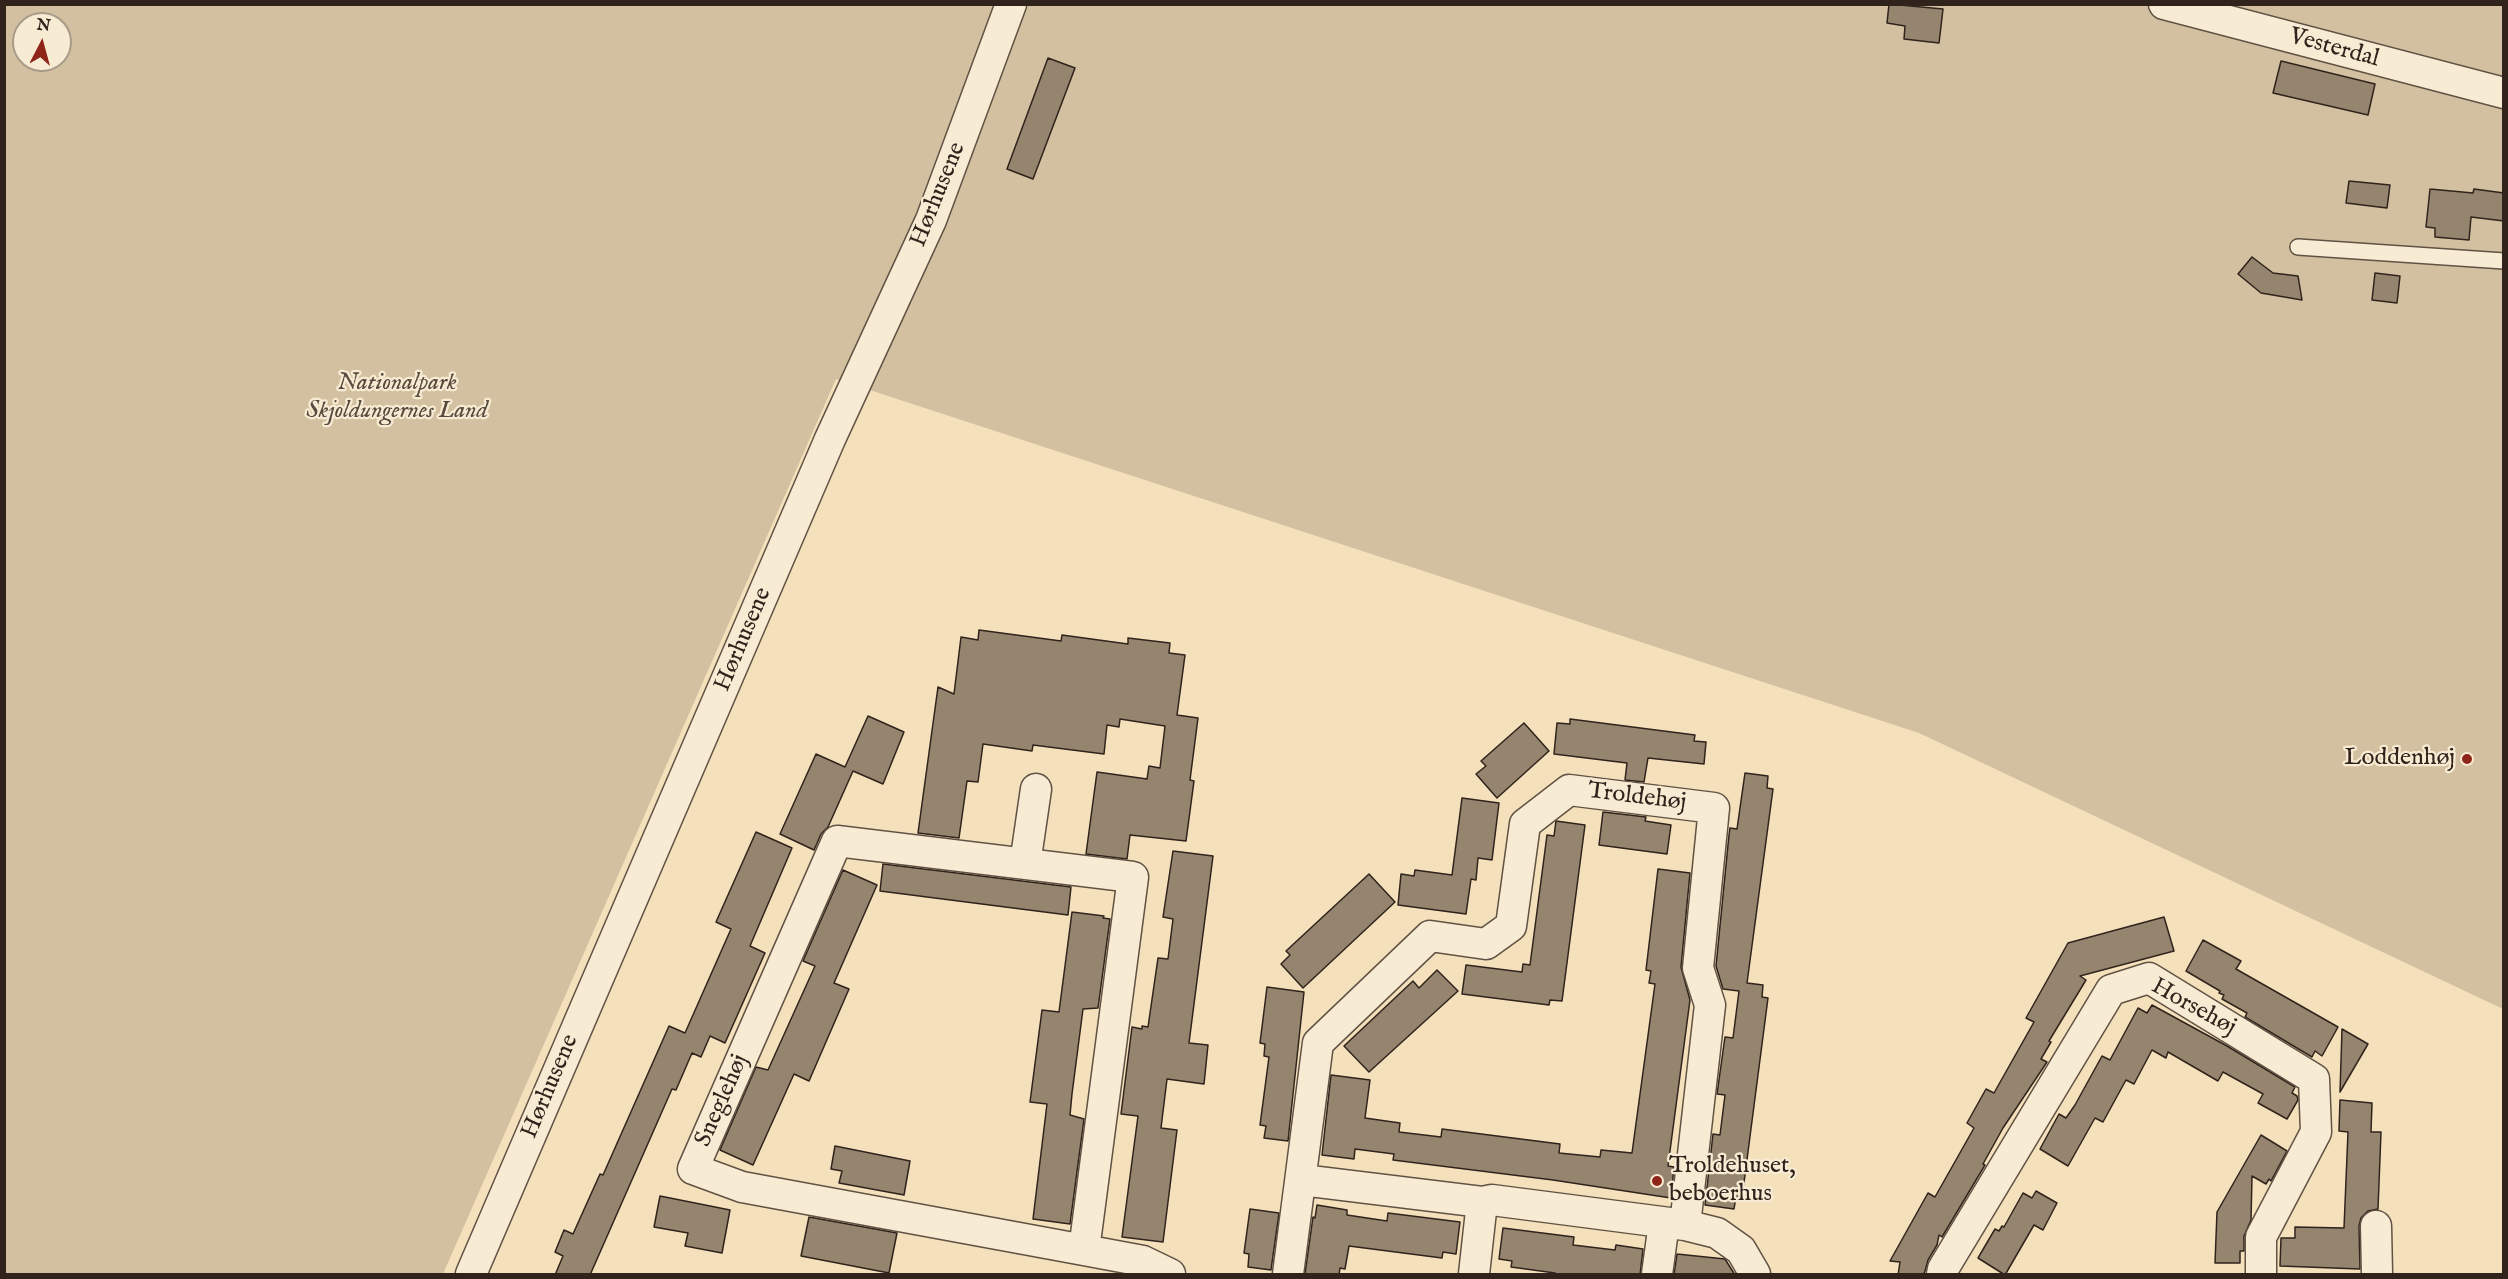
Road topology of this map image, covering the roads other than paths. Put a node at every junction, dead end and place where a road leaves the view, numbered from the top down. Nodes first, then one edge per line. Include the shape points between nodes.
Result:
1 (1011, 4) edge
2 (2164, 4) edge
3 (2504, 93) edge
4 (2298, 247) dead end
5 (2504, 261) edge
6 (1036, 789) dead end
7 (1025, 864) junction
8 (1302, 1180) junction
9 (1482, 1202) junction
10 (1675, 1224) junction
11 (2376, 1226) dead end
12 (1084, 1250) junction
13 (471, 1275) edge
14 (1170, 1275) edge
15 (1288, 1275) edge
16 (1474, 1275) edge
17 (1657, 1275) edge
18 (1755, 1275) edge
19 (1942, 1275) edge
20 (2261, 1275) edge
21 (2377, 1275) edge

1 - 13 street, Hørhusene via 931,220 830,439
2 - 3 street, Vesterdal
4 - 5 lane
6 - 7 street
7 - 12 street, Sneglehøj via 1133,877
7 - 12 street, Sneglehøj via 837,841 693,1169 742,1187
8 - 9 street
8 - 10 street, Troldehøj via 1318,1043 1430,936 1486,944 1511,926 1526,824 1569,789 1714,808 1698,968 1710,1005
8 - 15 street, Troldehøj
9 - 10 street via 1492,1200
9 - 16 street
10 - 17 street, Troldehøj
10 - 18 street via 1717,1233 1741,1250
11 - 21 street
12 - 14 street, Sneglehøj via 1143,1261
19 - 20 street, Horsehøj via 2111,990 2149,978 2314,1079 2316,1132 2261,1237

